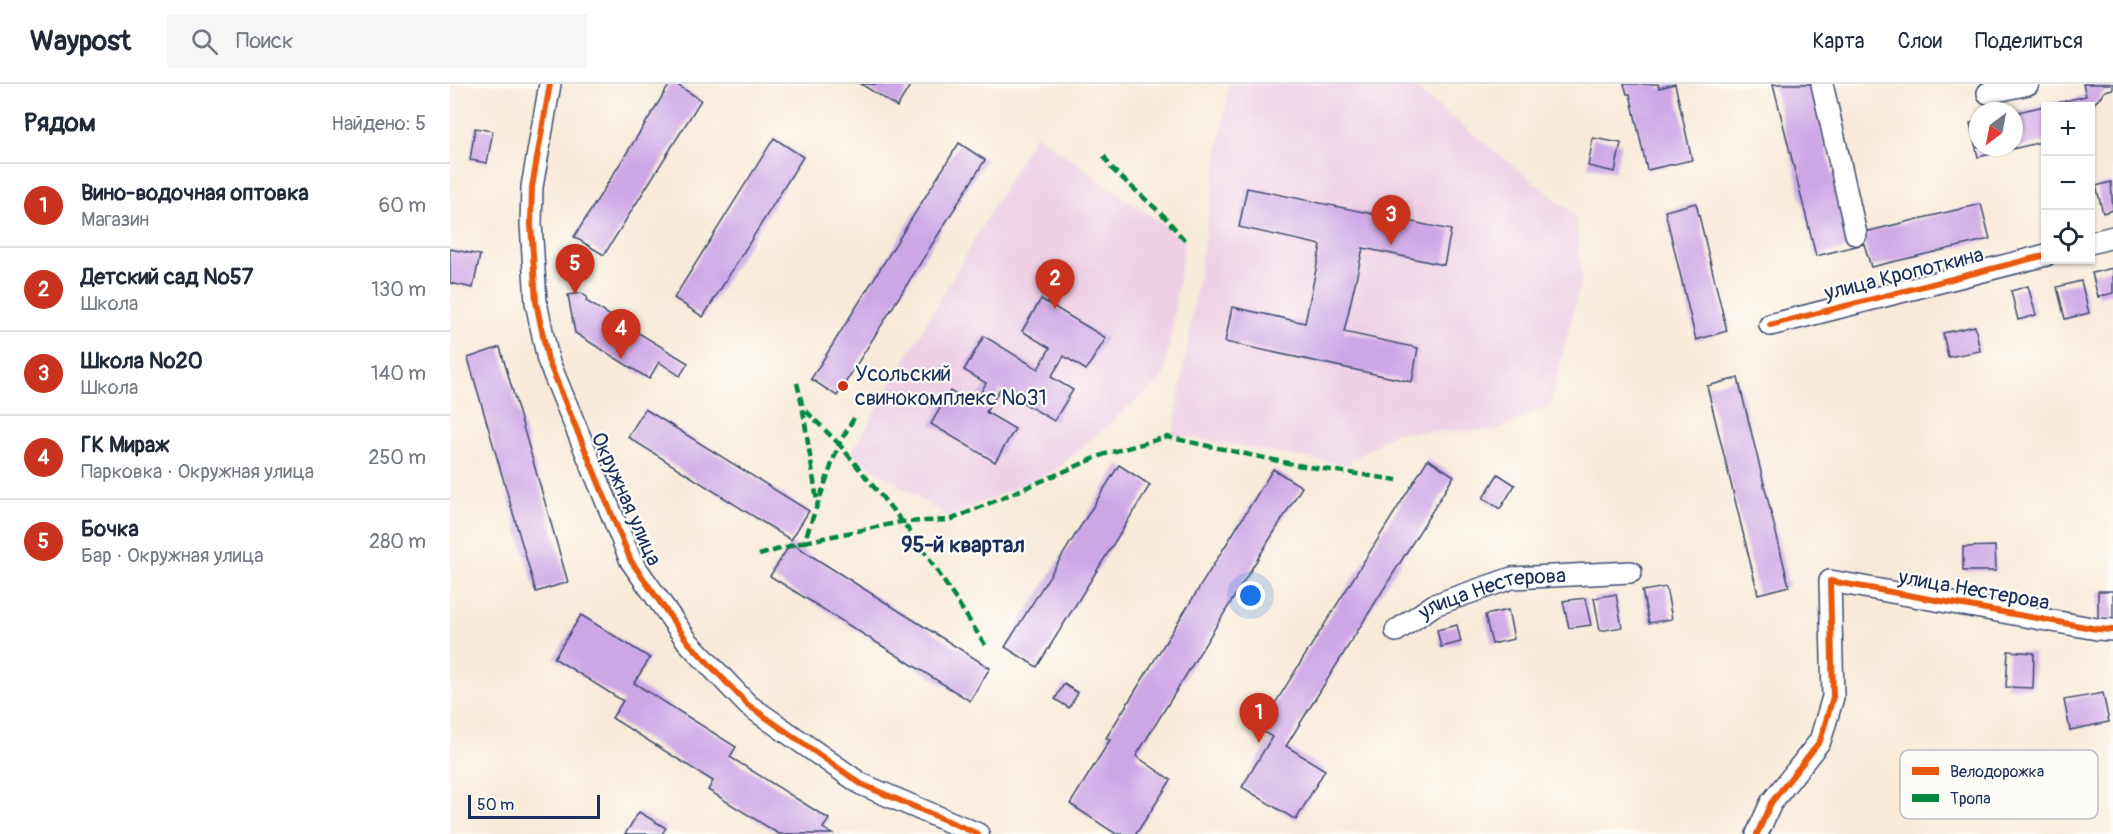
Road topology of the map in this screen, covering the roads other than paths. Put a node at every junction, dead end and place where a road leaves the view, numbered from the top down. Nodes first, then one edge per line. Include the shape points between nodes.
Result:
1 (550, 84) edge
2 (1822, 84) edge
3 (2028, 84) edge
4 (1988, 93) dead end
5 (1856, 234) dead end
6 (2113, 237) edge
7 (2095, 242) edge
8 (2041, 256) edge
9 (1770, 325) dead end
10 (1631, 572) dead end
11 (2113, 630) edge
12 (1396, 631) dead end
13 (978, 834) edge
14 (1758, 834) edge

1 - 13 street, Окружная улица via 532,187 536,302 548,360 631,561 688,642 748,705 861,784
2 - 5 street
3 - 4 street
6 - 7 street
8 - 9 street, улица Кропоткина
10 - 12 street, улица Нестерова via 1512,578 1434,605
11 - 14 street, улица Нестерова via 1830,581 1833,697 1820,741 1771,803

